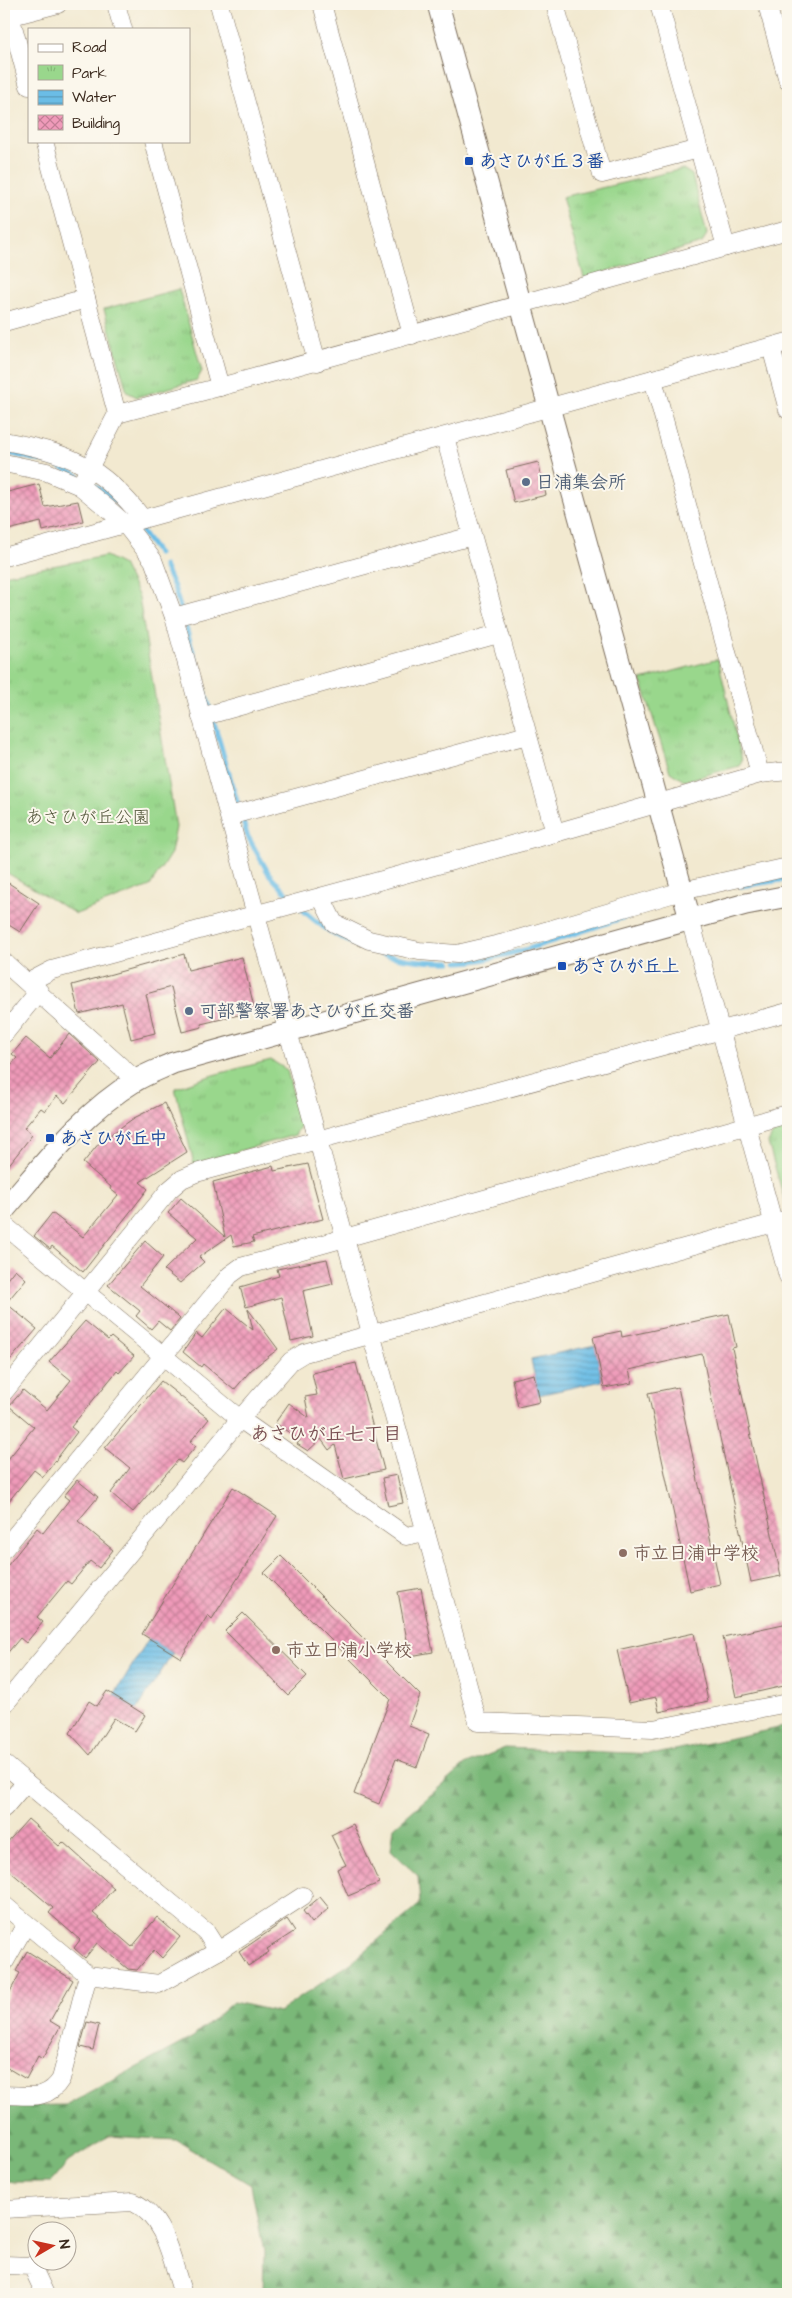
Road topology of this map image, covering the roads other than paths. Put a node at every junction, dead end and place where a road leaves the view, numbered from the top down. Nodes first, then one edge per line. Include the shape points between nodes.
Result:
1 (58, 4) edge
2 (116, 4) edge
3 (219, 4) edge
4 (322, 4) edge
5 (438, 4) edge
6 (555, 4) edge
7 (659, 4) edge
8 (767, 4) edge
9 (7, 13) edge
10 (123, 28) edge
11 (788, 81) edge
12 (28, 83) edge
13 (44, 142) edge
14 (153, 142) edge
15 (699, 149) junction
16 (788, 230) edge
17 (726, 247) junction
18 (86, 299) junction
19 (520, 303) junction
20 (4, 322) edge
21 (412, 335) junction
22 (788, 342) edge
23 (771, 347) junction
24 (317, 362) junction
25 (653, 379) junction
26 (220, 387) junction
27 (548, 408) junction
28 (788, 410) edge
29 (117, 414) junction
30 (445, 437) junction
31 (4, 441) edge
32 (4, 463) edge
33 (90, 466) junction
34 (80, 486) junction
35 (143, 519) junction
36 (124, 524) junction
37 (472, 536) junction
38 (4, 557) edge
39 (174, 617) junction
40 (498, 634) junction
41 (201, 716) junction
42 (527, 735) junction
43 (788, 771) edge
44 (760, 774) junction
45 (658, 804) junction
46 (229, 816) junction
47 (555, 833) junction
48 (788, 867) edge
49 (682, 891) junction
50 (788, 896) edge
51 (321, 897) junction
52 (256, 915) junction
53 (690, 919) junction
54 (4, 962) edge
55 (34, 987) junction
56 (788, 1012) edge
57 (287, 1030) junction
58 (719, 1030) junction
59 (4, 1034) edge
60 (136, 1080) junction
61 (788, 1114) edge
62 (746, 1126) junction
63 (317, 1140) junction
64 (4, 1210) edge
65 (781, 1221) edge
66 (4, 1225) edge
67 (344, 1239) junction
68 (788, 1276) edge
69 (86, 1293) junction
70 (371, 1334) junction
71 (163, 1356) junction
72 (4, 1392) edge
73 (240, 1419) junction
74 (426, 1532) junction
75 (4, 1549) edge
76 (788, 1703) edge
77 (4, 1705) edge
78 (4, 1764) edge
79 (26, 1782) junction
80 (4, 1808) edge
81 (303, 1896) dead end
82 (4, 1905) edge
83 (26, 1924) junction
84 (218, 1951) junction
85 (4, 1963) edge
86 (88, 1975) junction
87 (4, 2095) edge
88 (4, 2209) edge
89 (4, 2265) edge
90 (44, 2294) edge
91 (183, 2294) edge

1 - 9 street
2 - 10 street
3 - 24 street
4 - 21 street
5 - 19 street
6 - 15 street via 602,174
7 - 15 street
8 - 11 street
9 - 12 street
13 - 18 street
14 - 26 street
15 - 17 street
16 - 17 street
17 - 19 street
18 - 20 street
18 - 29 street
19 - 21 street
19 - 27 street
21 - 24 street
22 - 23 street
23 - 25 street
23 - 28 street
24 - 26 street
25 - 27 street
25 - 44 street
26 - 29 street
27 - 30 street
27 - 45 street
29 - 33 street
30 - 35 street
30 - 37 street
31 - 33 street via 40,447
32 - 34 street via 47,472
33 - 34 street
33 - 35 street via 124,495
34 - 36 street
35 - 36 street
36 - 38 street
36 - 39 street via 153,560
37 - 39 street
37 - 40 street
39 - 41 street
40 - 41 street
40 - 42 street
41 - 46 street
42 - 46 street
42 - 47 street
43 - 44 street
44 - 45 street
45 - 47 street
45 - 49 street
46 - 52 street
47 - 51 street
48 - 49 street
49 - 51 street via 456,954 419,951 369,940 334,923
49 - 53 street
50 - 53 street
51 - 52 street
52 - 55 street via 52,970
52 - 57 street
53 - 57 street
53 - 58 street
54 - 55 street
55 - 59 street
55 - 60 street
56 - 58 street
57 - 60 street via 173,1063
57 - 63 street
58 - 62 street
58 - 63 street
60 - 64 street via 101,1104
61 - 62 street
62 - 65 street
62 - 67 street
63 - 67 street
63 - 69 street via 182,1179 169,1190
65 - 68 street
65 - 70 street
66 - 69 street
67 - 70 street
67 - 71 street via 241,1267 230,1275
69 - 71 street
69 - 72 street
70 - 73 street via 304,1353 291,1361
70 - 74 street
71 - 73 street
71 - 75 street
73 - 74 street via 406,1536
73 - 77 street
74 - 76 street via 478,1722 653,1729
78 - 79 street
79 - 80 street
79 - 84 street via 206,1932
81 - 84 street
82 - 83 street
83 - 85 street
83 - 86 street
84 - 86 street via 158,1984
86 - 87 street via 61,2079 54,2091 40,2096
88 - 91 street via 139,2204 158,2224
89 - 90 street via 32,2266

